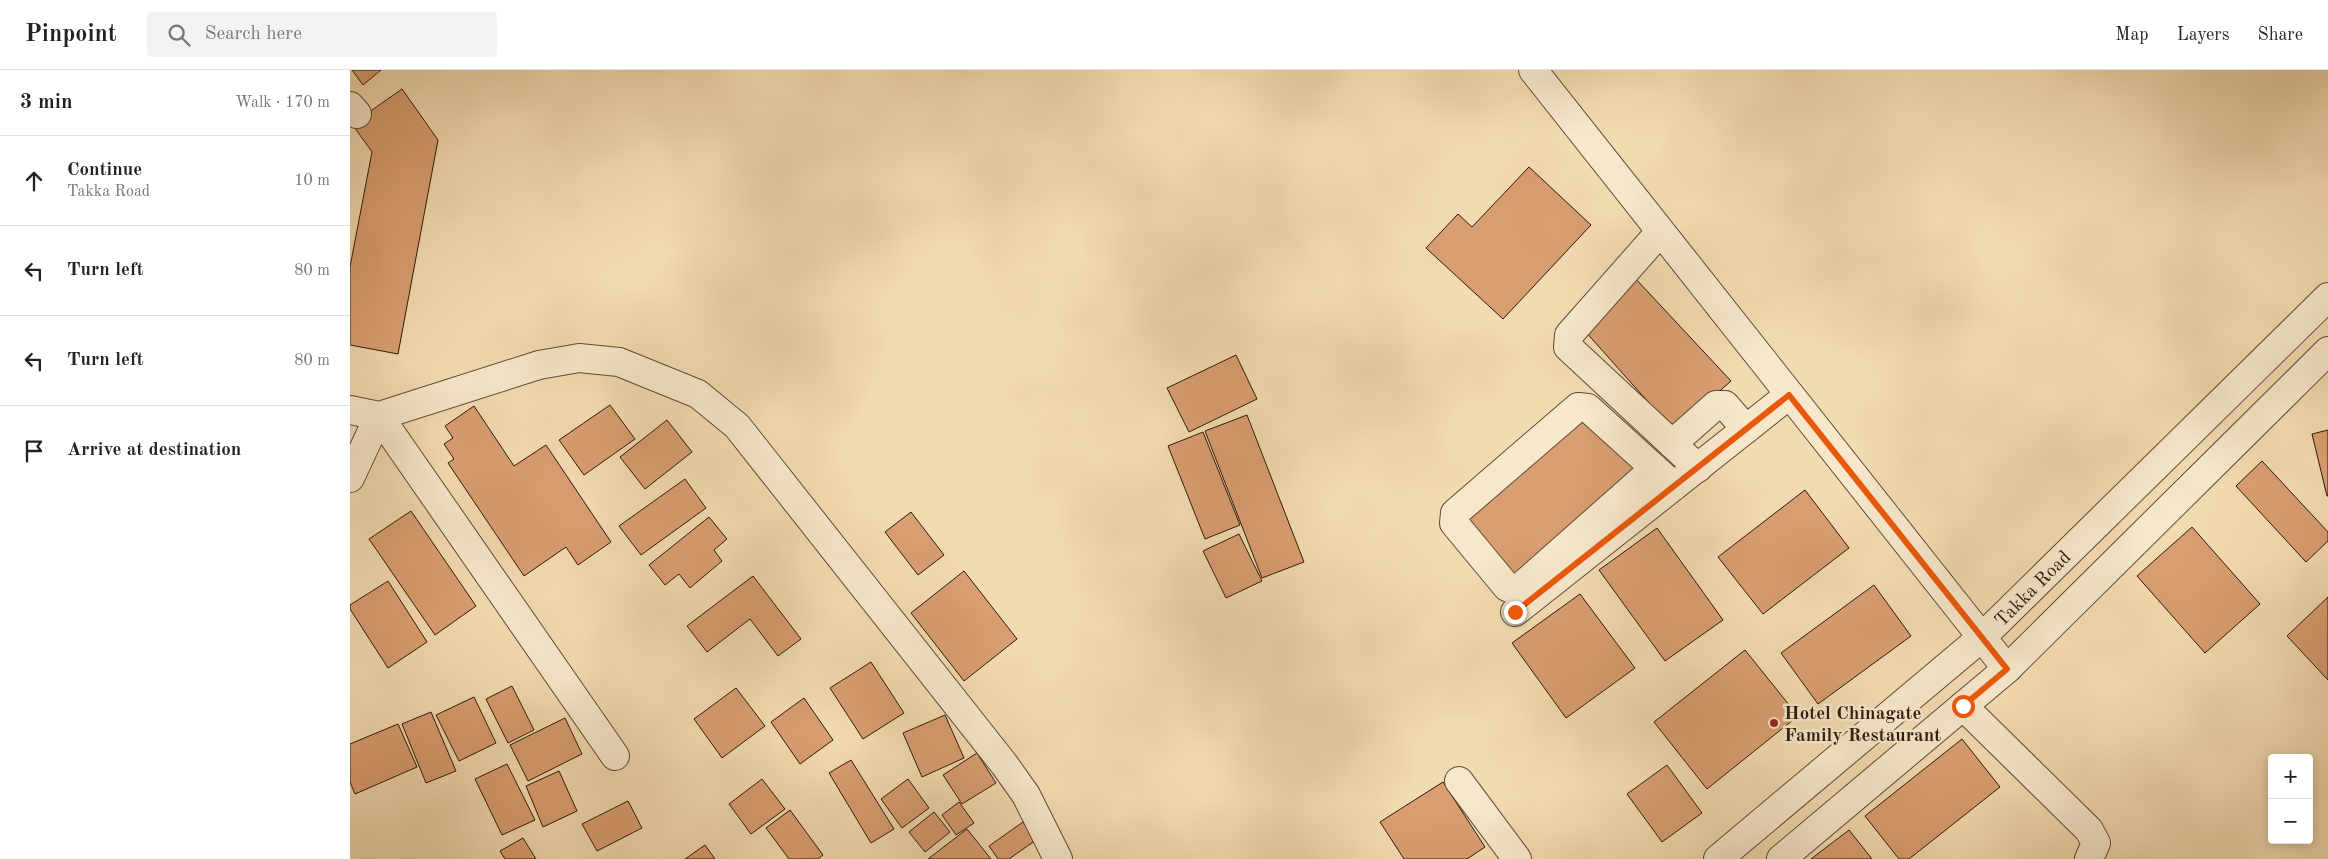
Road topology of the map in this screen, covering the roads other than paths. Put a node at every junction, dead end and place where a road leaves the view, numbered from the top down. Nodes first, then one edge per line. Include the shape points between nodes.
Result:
1 (1533, 70) edge
2 (1660, 232) junction
3 (2328, 297) edge
4 (2328, 351) edge
5 (1789, 395) junction
6 (350, 410) edge
7 (379, 416) junction
8 (1746, 429) junction
9 (1672, 444) junction
10 (1698, 468) junction
11 (1654, 469) junction
12 (350, 478) edge
13 (1674, 486) junction
14 (1518, 603) junction
15 (1981, 638) junction
16 (2007, 669) junction
17 (1963, 706) junction
18 (615, 756) dead end
19 (1459, 781) dead end
20 (1515, 858) edge
21 (1058, 859) edge
22 (1718, 859) edge
23 (1781, 859) edge
24 (2089, 859) edge

1 - 2 street
2 - 5 street
2 - 9 street via 1569,336 1568,347
3 - 15 street, Takka Road
4 - 16 street, Takka Road
5 - 8 street
5 - 15 street
6 - 7 street
7 - 12 street
7 - 18 street
7 - 21 street via 539,365 579,358 619,362 698,394 743,433 1004,764 1026,795
8 - 9 street via 1725,405 1716,405
8 - 10 street
9 - 10 street
10 - 13 street
11 - 13 street
11 - 14 street
11 - 14 street via 1588,408 1578,407 1455,513 1454,523
13 - 14 street
15 - 16 street
15 - 22 street, Takka Road
16 - 17 street, Takka Road
17 - 23 street, Takka Road
17 - 24 street via 2089,830 2096,843
19 - 20 street

